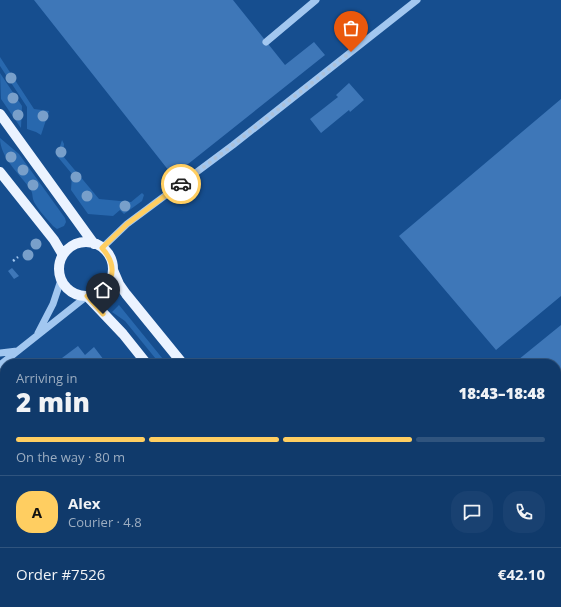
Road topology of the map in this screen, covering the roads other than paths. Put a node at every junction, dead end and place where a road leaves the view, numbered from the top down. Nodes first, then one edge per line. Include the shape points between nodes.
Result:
1 (316, 0) edge
2 (417, 0) edge
3 (266, 42) dead end
4 (0, 114) edge
5 (0, 172) edge
6 (98, 246) junction
7 (63, 255) junction
8 (113, 270) junction
9 (61, 280) junction
10 (87, 296) junction
11 (36, 335) junction
12 (18, 351) junction
13 (0, 352) edge
14 (8, 359) edge
15 (143, 359) edge
16 (179, 359) edge

1 - 3 street
2 - 6 street via 233,145
4 - 6 main road
5 - 7 main road
6 - 7 main road via 77,244
6 - 8 main road via 108,255
7 - 9 main road via 59,263
8 - 10 main road via 108,285 102,291
8 - 16 main road via 126,294
9 - 10 main road via 72,292 79,296
9 - 11 street via 53,304
10 - 11 street
10 - 15 main road
11 - 12 street
12 - 13 street
12 - 14 street

